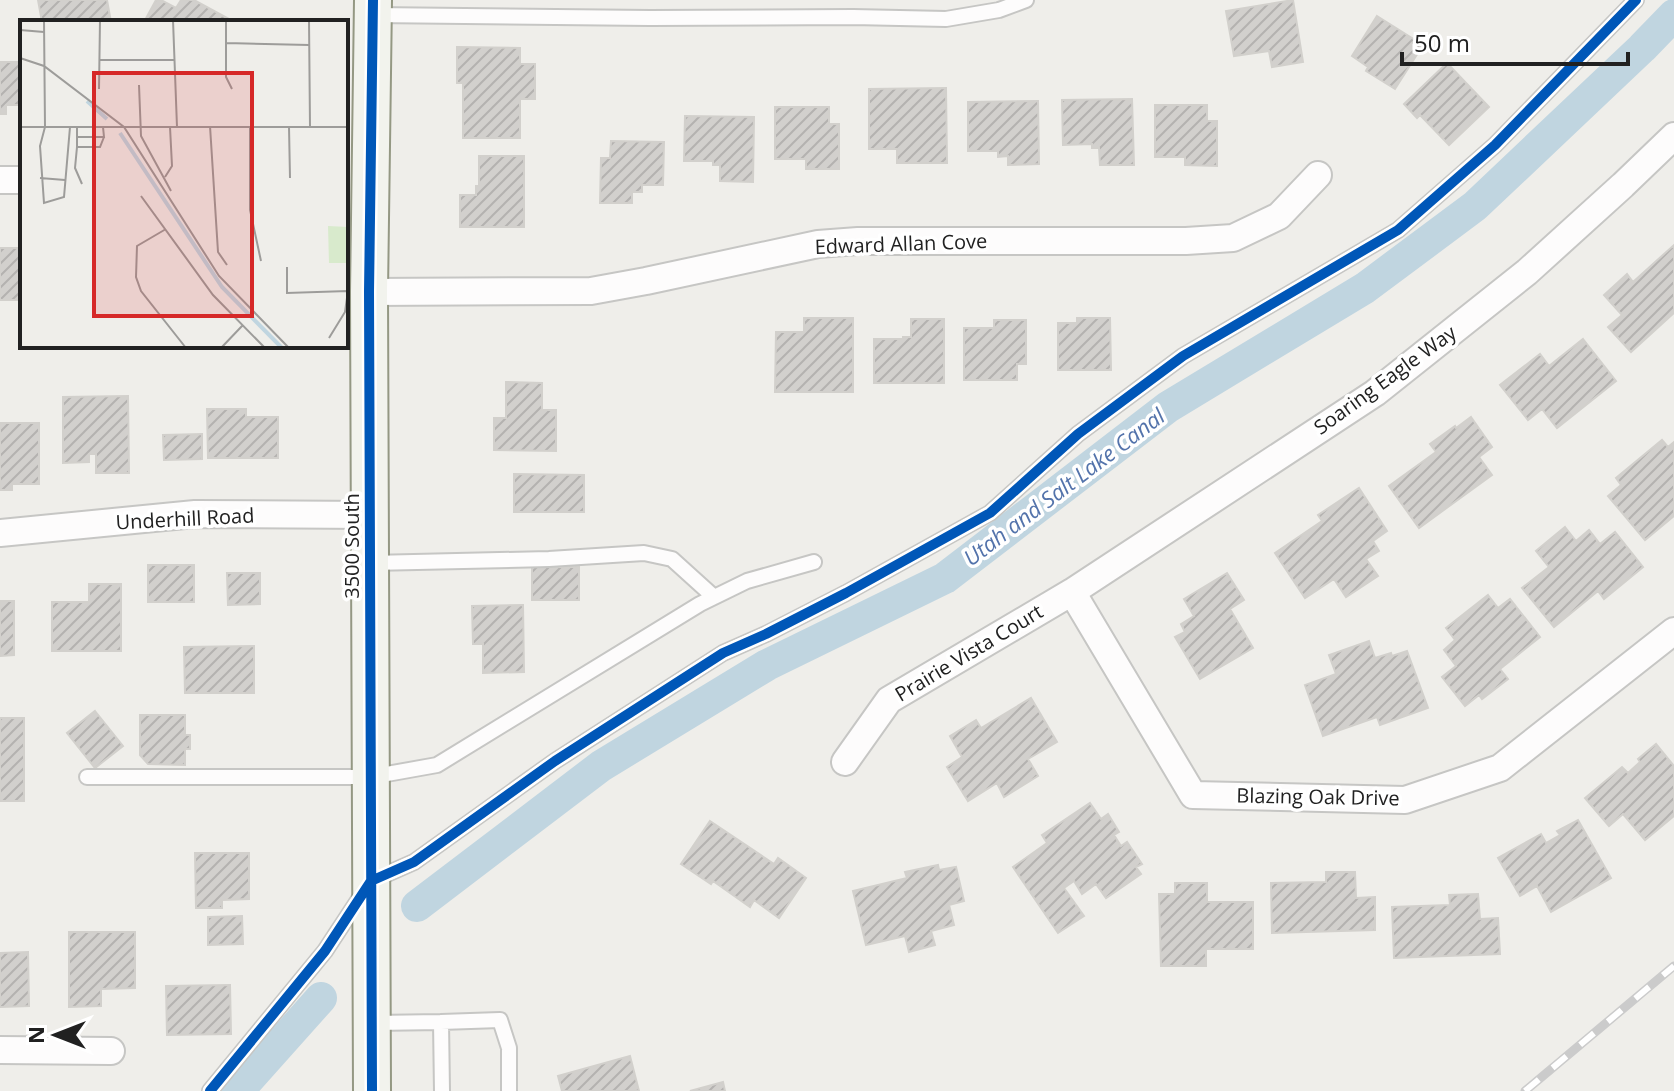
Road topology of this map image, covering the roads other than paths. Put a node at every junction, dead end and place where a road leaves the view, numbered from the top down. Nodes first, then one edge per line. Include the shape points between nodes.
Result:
1 (1026, 0) edge
2 (1636, 0) edge
3 (373, 8) edge
4 (1674, 136) edge
5 (1318, 175) dead end
6 (369, 292) junction
7 (370, 515) junction
8 (0, 533) edge
9 (814, 562) dead end
10 (370, 563) junction
11 (1072, 592) junction
12 (714, 597) junction
13 (1674, 631) edge
14 (845, 762) dead end
15 (87, 777) dead end
16 (370, 777) junction
17 (371, 886) junction
18 (441, 1022) junction
19 (372, 1023) junction
20 (0, 1050) edge
21 (111, 1051) dead end
22 (210, 1091) edge
23 (372, 1091) edge
24 (442, 1091) edge
25 (509, 1091) edge

1 - 3 lane via 946,19 620,18
2 - 17 lane via 1495,145 1398,230 1183,356 1078,434 990,513 723,653
3 - 6 street, 3500 South
4 - 11 street, Soaring Eagle Way via 1527,272 1375,393
5 - 6 street, Edward Allan Cove via 1279,216 1233,238 858,241 818,244 591,291
6 - 7 street, 3500 South
7 - 8 street, Underhill Road via 195,514
7 - 10 street, 3500 South
9 - 12 lane via 747,581
10 - 12 lane via 644,553 672,559
10 - 16 street, 3500 South
11 - 13 street, Blazing Oak Drive via 1193,795 1405,800 1500,768
11 - 14 street, Prairie Vista Court via 889,700
12 - 16 lane via 437,765
15 - 16 lane
16 - 17 street, 3500 South
17 - 19 street, 3500 South
17 - 22 lane
18 - 19 lane
18 - 24 lane
18 - 25 lane via 500,1020 509,1048
19 - 23 street, 3500 South
20 - 21 street

